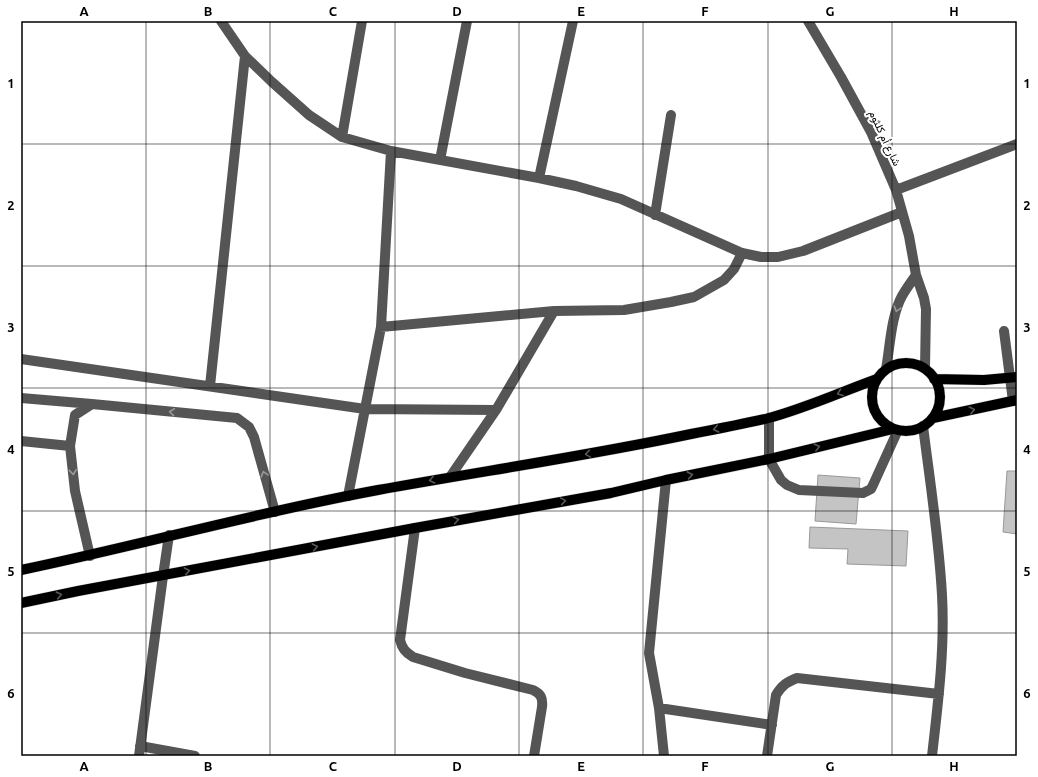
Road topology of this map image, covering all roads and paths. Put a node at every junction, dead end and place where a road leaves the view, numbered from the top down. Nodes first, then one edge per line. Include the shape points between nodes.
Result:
1 (221, 21) edge
2 (362, 21) edge
3 (467, 21) edge
4 (572, 21) edge
5 (808, 21) edge
6 (245, 56) junction
7 (671, 115) dead end
8 (342, 137) junction
9 (1017, 144) edge
10 (391, 150) junction
11 (440, 160) junction
12 (540, 178) junction
13 (896, 190) junction
14 (902, 212) junction
15 (655, 215) junction
16 (742, 253) junction
17 (916, 275) junction
18 (554, 311) junction
19 (381, 327) junction
20 (1004, 331) dead end
21 (21, 359) edge
22 (925, 368) junction
23 (886, 369) junction
24 (1014, 377) edge
25 (877, 379) junction
26 (934, 379) junction
27 (210, 386) junction
28 (21, 398) edge
29 (1015, 401) edge
30 (92, 404) junction
31 (365, 409) junction
32 (496, 410) junction
33 (768, 418) junction
34 (933, 418) junction
35 (923, 426) junction
36 (895, 430) junction
37 (21, 441) edge
38 (70, 446) junction
39 (769, 459) junction
40 (450, 477) junction
41 (666, 480) junction
42 (348, 496) junction
43 (275, 512) junction
44 (415, 528) junction
45 (170, 535) junction
46 (90, 556) junction
47 (21, 570) edge
48 (163, 576) junction
49 (21, 603) edge
50 (939, 694) junction
51 (658, 708) junction
52 (772, 725) junction
53 (139, 751) edge
54 (195, 756) edge
55 (534, 756) edge
56 (664, 756) edge
57 (767, 756) edge
58 (932, 756) edge

1 - 6 street
2 - 8 street
3 - 11 street
4 - 12 street
5 - 13 street, شارع أم كلثوم via 871,132
6 - 8 street via 309,115
6 - 27 street
7 - 15 street
8 - 10 street
9 - 13 street
10 - 11 street
10 - 19 street
11 - 12 street
12 - 15 street via 621,199
13 - 14 street, شارع أم كلثوم
14 - 16 street via 803,251 761,258
14 - 17 street, شارع أم كلثوم
15 - 16 street
16 - 18 street via 734,269 724,280 694,297 624,310
17 - 22 street, شارع أم كلثوم via 926,309
17 -> 23 street via 898,306
18 - 19 street
18 - 32 street
19 - 31 street
20 - 24 street
21 - 27 street
22 - 23 main road via 912,363 898,363
22 - 26 main road
23 - 25 main road
24 - 26 main road via 984,380
24 - 29 street
25 -> 33 main road
25 - 36 main road via 872,390 872,402 883,422
26 - 34 main road via 939,386 940,396
27 - 31 street
28 - 30 street
34 -> 29 main road
30 - 38 street via 75,415
43 -> 30 street via 250,427 237,418
31 - 32 street
31 - 42 street
32 - 40 street
33 - 39 street
33 -> 40 main road via 620,449
34 - 35 main road
35 - 36 main road via 911,431
35 - 50 street via 942,596
39 -> 36 main road
36 - 39 street via 871,489 863,493 799,490 781,480
37 - 38 street
38 -> 46 street via 75,491
41 -> 39 main road
40 -> 42 main road
44 -> 41 main road via 611,493
41 - 51 street via 649,653
42 - 43 main road
43 - 45 main road
48 -> 44 main road
44 - 55 street via 401,646 412,657 534,690 540,694 543,700
45 - 46 main road
45 - 48 street
46 - 47 main road
49 -> 48 main road
48 - 53 street
50 - 52 street via 797,678 781,686 776,695
50 - 58 street
51 - 52 street
51 - 56 street
52 - 57 street
53 - 54 street

